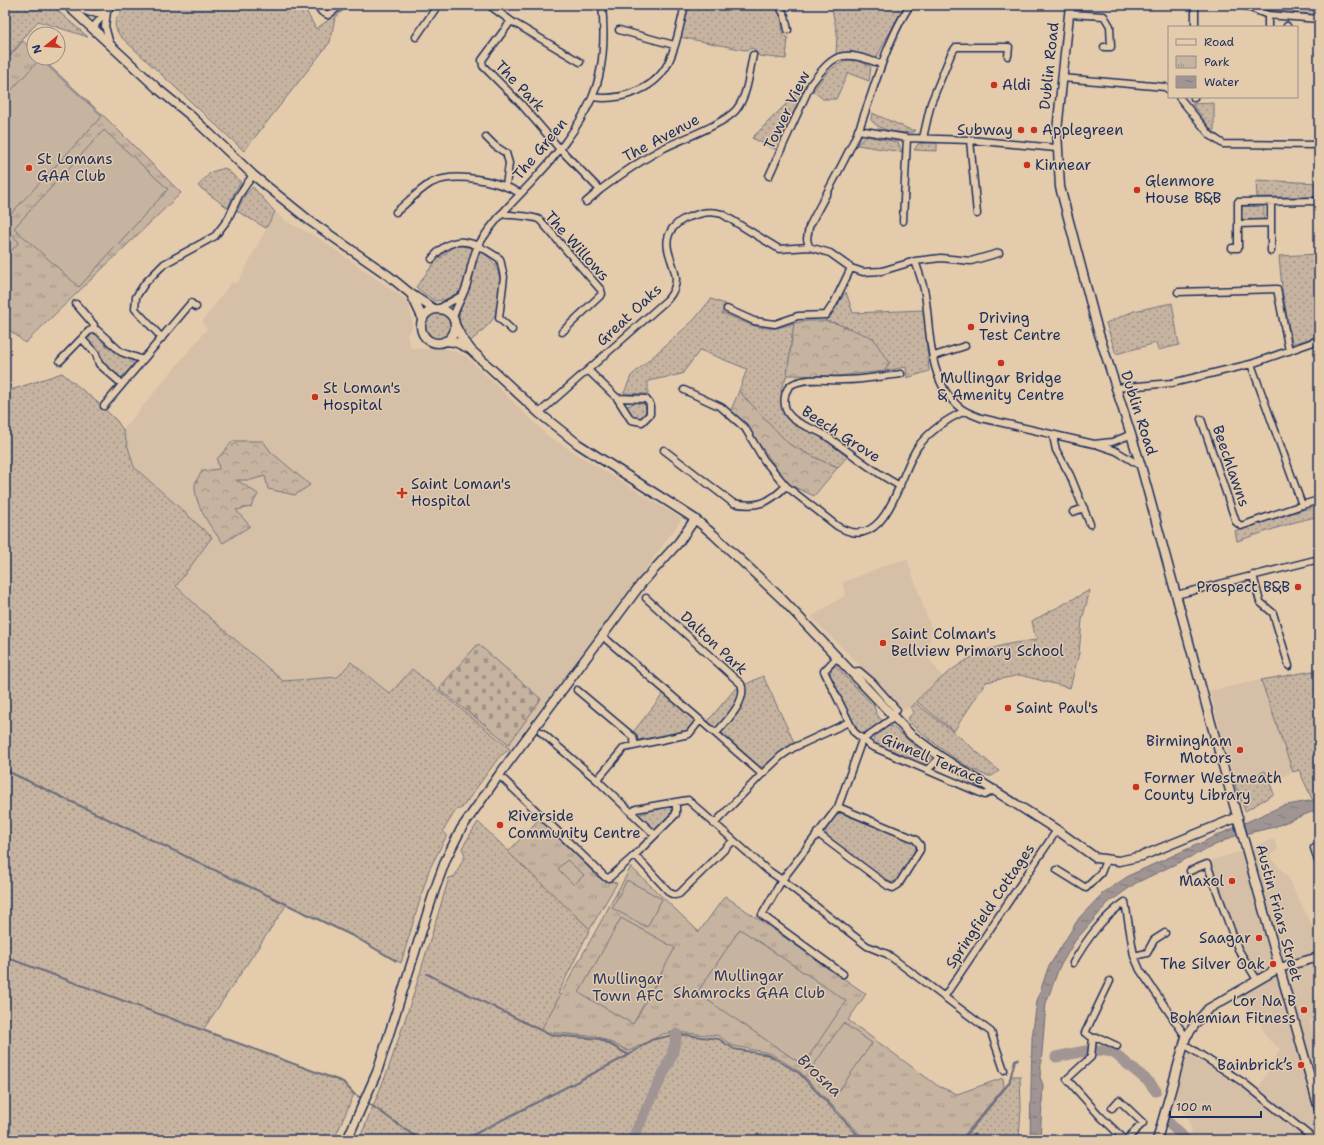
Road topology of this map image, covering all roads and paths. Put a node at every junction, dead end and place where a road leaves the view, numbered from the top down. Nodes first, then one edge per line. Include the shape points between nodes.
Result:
1 (67, 5) edge
2 (73, 5) edge
3 (112, 5) edge
4 (316, 5) edge
5 (341, 5) edge
6 (438, 5) edge
7 (488, 5) edge
8 (602, 5) edge
9 (685, 5) edge
10 (779, 5) edge
11 (910, 5) edge
12 (1195, 5) edge
13 (1243, 5) edge
14 (1251, 6) edge
15 (1069, 9) edge
16 (108, 10) junction
17 (1268, 15) junction
18 (1319, 19) edge
19 (511, 20) junction
20 (1195, 26) edge
21 (1268, 26) edge
22 (619, 30) dead end
23 (788, 30) dead end
24 (416, 37) dead end
25 (107, 41) junction
26 (674, 45) junction
27 (1104, 47) dead end
28 (753, 55) dead end
29 (1008, 56) dead end
30 (580, 62) dead end
31 (881, 64) junction
32 (1062, 78) junction
33 (1168, 90) edge
34 (593, 97) junction
35 (1180, 98) edge
36 (858, 130) junction
37 (486, 137) dead end
38 (907, 138) junction
39 (923, 138) junction
40 (970, 140) junction
41 (1319, 145) edge
42 (559, 148) junction
43 (1056, 148) junction
44 (253, 175) junction
45 (769, 176) dead end
46 (506, 186) junction
47 (600, 190) junction
48 (520, 193) junction
49 (1319, 201) edge
50 (586, 202) dead end
51 (1271, 202) junction
52 (396, 212) dead end
53 (501, 214) junction
54 (977, 214) dead end
55 (903, 221) dead end
56 (1271, 223) junction
57 (1238, 224) junction
58 (479, 245) junction
59 (809, 247) junction
60 (1232, 248) dead end
61 (1271, 251) dead end
62 (999, 253) dead end
63 (432, 259) dead end
64 (915, 261) junction
65 (851, 268) junction
66 (1178, 292) dead end
67 (411, 294) junction
68 (461, 295) junction
69 (76, 304) dead end
70 (196, 308) dead end
71 (436, 309) junction
72 (727, 309) dead end
73 (422, 319) junction
74 (454, 322) junction
75 (93, 330) junction
76 (512, 330) dead end
77 (562, 332) dead end
78 (162, 338) junction
79 (82, 339) junction
80 (1319, 340) edge
81 (445, 341) junction
82 (965, 346) dead end
83 (471, 350) junction
84 (1289, 350) junction
85 (934, 356) junction
86 (143, 360) junction
87 (60, 361) dead end
88 (1251, 364) junction
89 (588, 370) junction
90 (901, 374) dead end
91 (122, 384) junction
92 (1115, 388) junction
93 (684, 390) dead end
94 (617, 398) junction
95 (104, 406) dead end
96 (966, 411) junction
97 (539, 413) junction
98 (1201, 419) dead end
99 (1130, 435) junction
100 (1053, 436) junction
101 (1094, 444) junction
102 (664, 450) dead end
103 (1141, 466) junction
104 (786, 486) junction
105 (900, 486) junction
106 (1319, 500) edge
107 (1302, 505) junction
108 (1084, 508) junction
109 (1073, 512) dead end
110 (695, 519) junction
111 (1090, 524) dead end
112 (1319, 560) edge
113 (1253, 575) junction
114 (1176, 595) junction
115 (646, 598) dead end
116 (608, 640) dead end
117 (836, 657) junction
118 (1289, 666) dead end
119 (577, 690) dead end
120 (892, 717) junction
121 (700, 720) junction
122 (849, 722) junction
123 (540, 732) dead end
124 (716, 733) junction
125 (862, 740) junction
126 (635, 745) junction
127 (941, 757) junction
128 (927, 770) junction
129 (762, 774) junction
130 (499, 775) junction
131 (597, 780) junction
132 (995, 789) junction
133 (676, 802) junction
134 (838, 808) junction
135 (631, 813) junction
136 (1239, 821) junction
137 (714, 824) junction
138 (1057, 830) junction
139 (817, 833) junction
140 (655, 835) junction
141 (733, 842) junction
142 (1314, 848) dead end
143 (635, 855) junction
144 (1106, 860) junction
145 (1319, 864) edge
146 (1056, 870) dead end
147 (1190, 871) dead end
148 (782, 880) junction
149 (1165, 932) dead end
150 (1134, 956) junction
151 (1319, 957) edge
152 (1073, 963) dead end
153 (1279, 968) junction
154 (843, 974) dead end
155 (1258, 980) junction
156 (1110, 981) dead end
157 (944, 997) junction
158 (1093, 1038) junction
159 (1185, 1041) junction
160 (1117, 1046) dead end
161 (1004, 1070) dead end
162 (1112, 1108) dead end
163 (1319, 1108) edge
164 (347, 1140) edge
165 (1126, 1140) edge
166 (1157, 1140) edge
167 (1315, 1140) edge

1 - 25 street
2 - 16 street via 84,12 98,15
3 - 16 street
4 - 5 street via 328,15
6 - 24 street
7 - 19 street
8 - 34 street, The Green via 602,62
9 - 26 street
10 - 23 street via 786,16
11 - 31 street via 898,23
12 - 20 street
13 - 14 street
14 - 17 street
15 - 27 street via 1104,16 1112,33 1111,48
15 - 32 street, Dublin Road
16 - 25 street via 104,26
16 - 25 street via 94,26
17 - 18 street
17 - 21 street
19 - 30 street
19 - 42 street, The Park via 482,60 483,66 521,104
22 - 26 street
25 - 44 street
26 - 34 street via 666,67 648,84 622,97
28 - 47 street, The Avenue via 746,90 736,110 719,122 662,149
29 - 39 street via 1009,48 956,47 931,103
31 - 36 street
31 - 45 street, Tower View via 854,55 842,56 830,62 821,71 811,84
32 - 33 street
32 - 43 street, Dublin Road
34 - 42 street, The Green via 579,123
35 - 41 street via 1210,135 1223,144
36 - 38 street
36 - 59 street via 809,227
37 - 46 street via 506,153 509,163
38 - 39 street
38 - 55 street
39 - 40 street
40 - 43 street
40 - 54 street
42 - 47 street
42 - 48 street, The Green
43 - 92 street, Dublin Road via 1060,187 1068,222
44 - 67 street via 310,221
44 - 78 street via 239,195 228,219 215,236 164,264 144,283 136,297 135,309
46 - 48 street
46 - 52 street via 479,180 447,178 431,184
47 - 50 street, The Avenue
48 - 53 street, The Green
49 - 51 street
51 - 56 street
51 - 57 street via 1238,202
53 - 58 street, The Green
53 - 77 street, The Willows via 534,217 540,220 601,290 602,294
56 - 57 street
56 - 61 street
57 - 60 street via 1238,248
58 - 63 street via 467,242 449,244
58 - 68 street, The Green via 472,257 466,288
58 - 76 street via 500,259 504,277 499,318
59 - 65 street via 830,253
59 - 89 street, Great Oaks via 779,249 713,211 684,218 667,240 676,279 672,293
62 - 64 street via 971,261 941,258
64 - 65 street via 882,272 863,272
64 - 85 street via 925,292
65 - 72 street via 826,315 798,316 775,324 754,321
66 - 84 street via 1277,290
67 - 71 street
67 - 73 street
68 - 71 street
68 - 74 street, The Green
69 - 75 street via 94,325
70 - 78 street via 191,303
71 - 73 street
71 - 74 street via 447,311
73 - 81 street via 422,332 427,338 434,342
74 - 81 street via 453,333
74 - 83 street
75 - 79 street
75 - 86 street via 97,330 121,352
78 - 86 street
79 - 87 street
79 - 91 street via 96,354 99,364
80 - 84 street
81 - 83 street via 455,342
82 - 85 street
83 - 97 street
84 - 88 street
85 - 96 street via 937,375 945,391
86 - 91 street
88 - 92 street via 1172,383
88 - 107 street
89 - 94 street
89 - 97 street, Great Oaks
90 - 105 street, Beech Grove via 845,380 801,381 786,390 785,400 790,416 800,424 825,436
91 - 95 street
92 - 99 street, Dublin Road
93 - 104 street via 721,407 745,428 764,460
94 - 94 street via 635,422 642,422 650,414 650,404 646,399
96 - 100 street via 981,418
96 - 105 street via 947,419 919,446
97 - 110 street via 578,444
98 - 107 street, Beechlawns via 1236,522 1240,526
99 - 101 street via 1112,442
99 - 103 street, Dublin Road
100 - 101 street
100 - 108 street via 1056,450
101 - 103 street via 1116,451
102 - 104 street via 733,503 745,506 760,504 774,498
103 - 114 street, Dublin Road
104 - 105 street via 838,526 854,532 867,531 883,520
106 - 107 street, Beechlawns
108 - 109 street
108 - 111 street
110 - 117 street via 781,598
110 - 130 street via 679,542 642,584
112 - 113 street
113 - 114 street
113 - 118 street via 1260,602 1274,613
114 - 136 street, Dublin Road
115 - 124 street, Dalton Park via 741,684 742,691 735,713
116 - 121 street
117 - 120 street
117 - 122 street via 824,671
119 - 126 street via 633,737
120 - 125 street, Ginnell Terrace
120 - 127 street
121 - 124 street
121 - 126 street via 689,734
122 - 125 street
122 - 129 street via 793,748
123 - 131 street
124 - 129 street
125 - 128 street, Ginnell Terrace
125 - 134 street, Ginnell Terrace
126 - 131 street via 624,748
127 - 128 street
127 - 132 street
128 - 132 street, Ginnell Terrace via 985,795
129 - 137 street
130 - 143 street via 605,877 612,876
130 - 164 street via 462,829 446,859 377,1072
131 - 135 street
132 - 138 street
133 - 135 street via 636,809
133 - 137 street via 688,800
133 - 140 street via 676,814
134 - 139 street, Ginnell Terrace
134 - 139 street via 915,839 920,845 920,850 898,886 888,886
135 - 140 street
136 - 144 street via 1142,856 1119,861
136 - 153 street, Austin Friars Street
137 - 141 street
138 - 144 street via 1096,858
138 - 157 street, Springfield Cottages
139 - 148 street, Ginnell Terrace
140 - 143 street
141 - 143 street via 675,895 670,893
141 - 148 street
142 - 145 street
144 - 146 street via 1101,873 1086,888
147 - 155 street via 1207,864 1238,949
148 - 154 street, Ginnell Terrace via 762,916
148 - 157 street via 867,946 887,954
149 - 150 street via 1154,940 1147,953
150 - 152 street via 1125,902 1111,911 1090,935
150 - 159 street via 1140,970
151 - 153 street
153 - 155 street
153 - 163 street, Austin Friars Street
155 - 159 street via 1208,1009
156 - 158 street via 1085,1033
157 - 161 street via 991,1032
158 - 160 street via 1100,1038
158 - 165 street via 1091,1057 1067,1079 1100,1116
159 - 166 street
159 - 167 street via 1244,1083
162 - 165 street via 1119,1100 1143,1123

